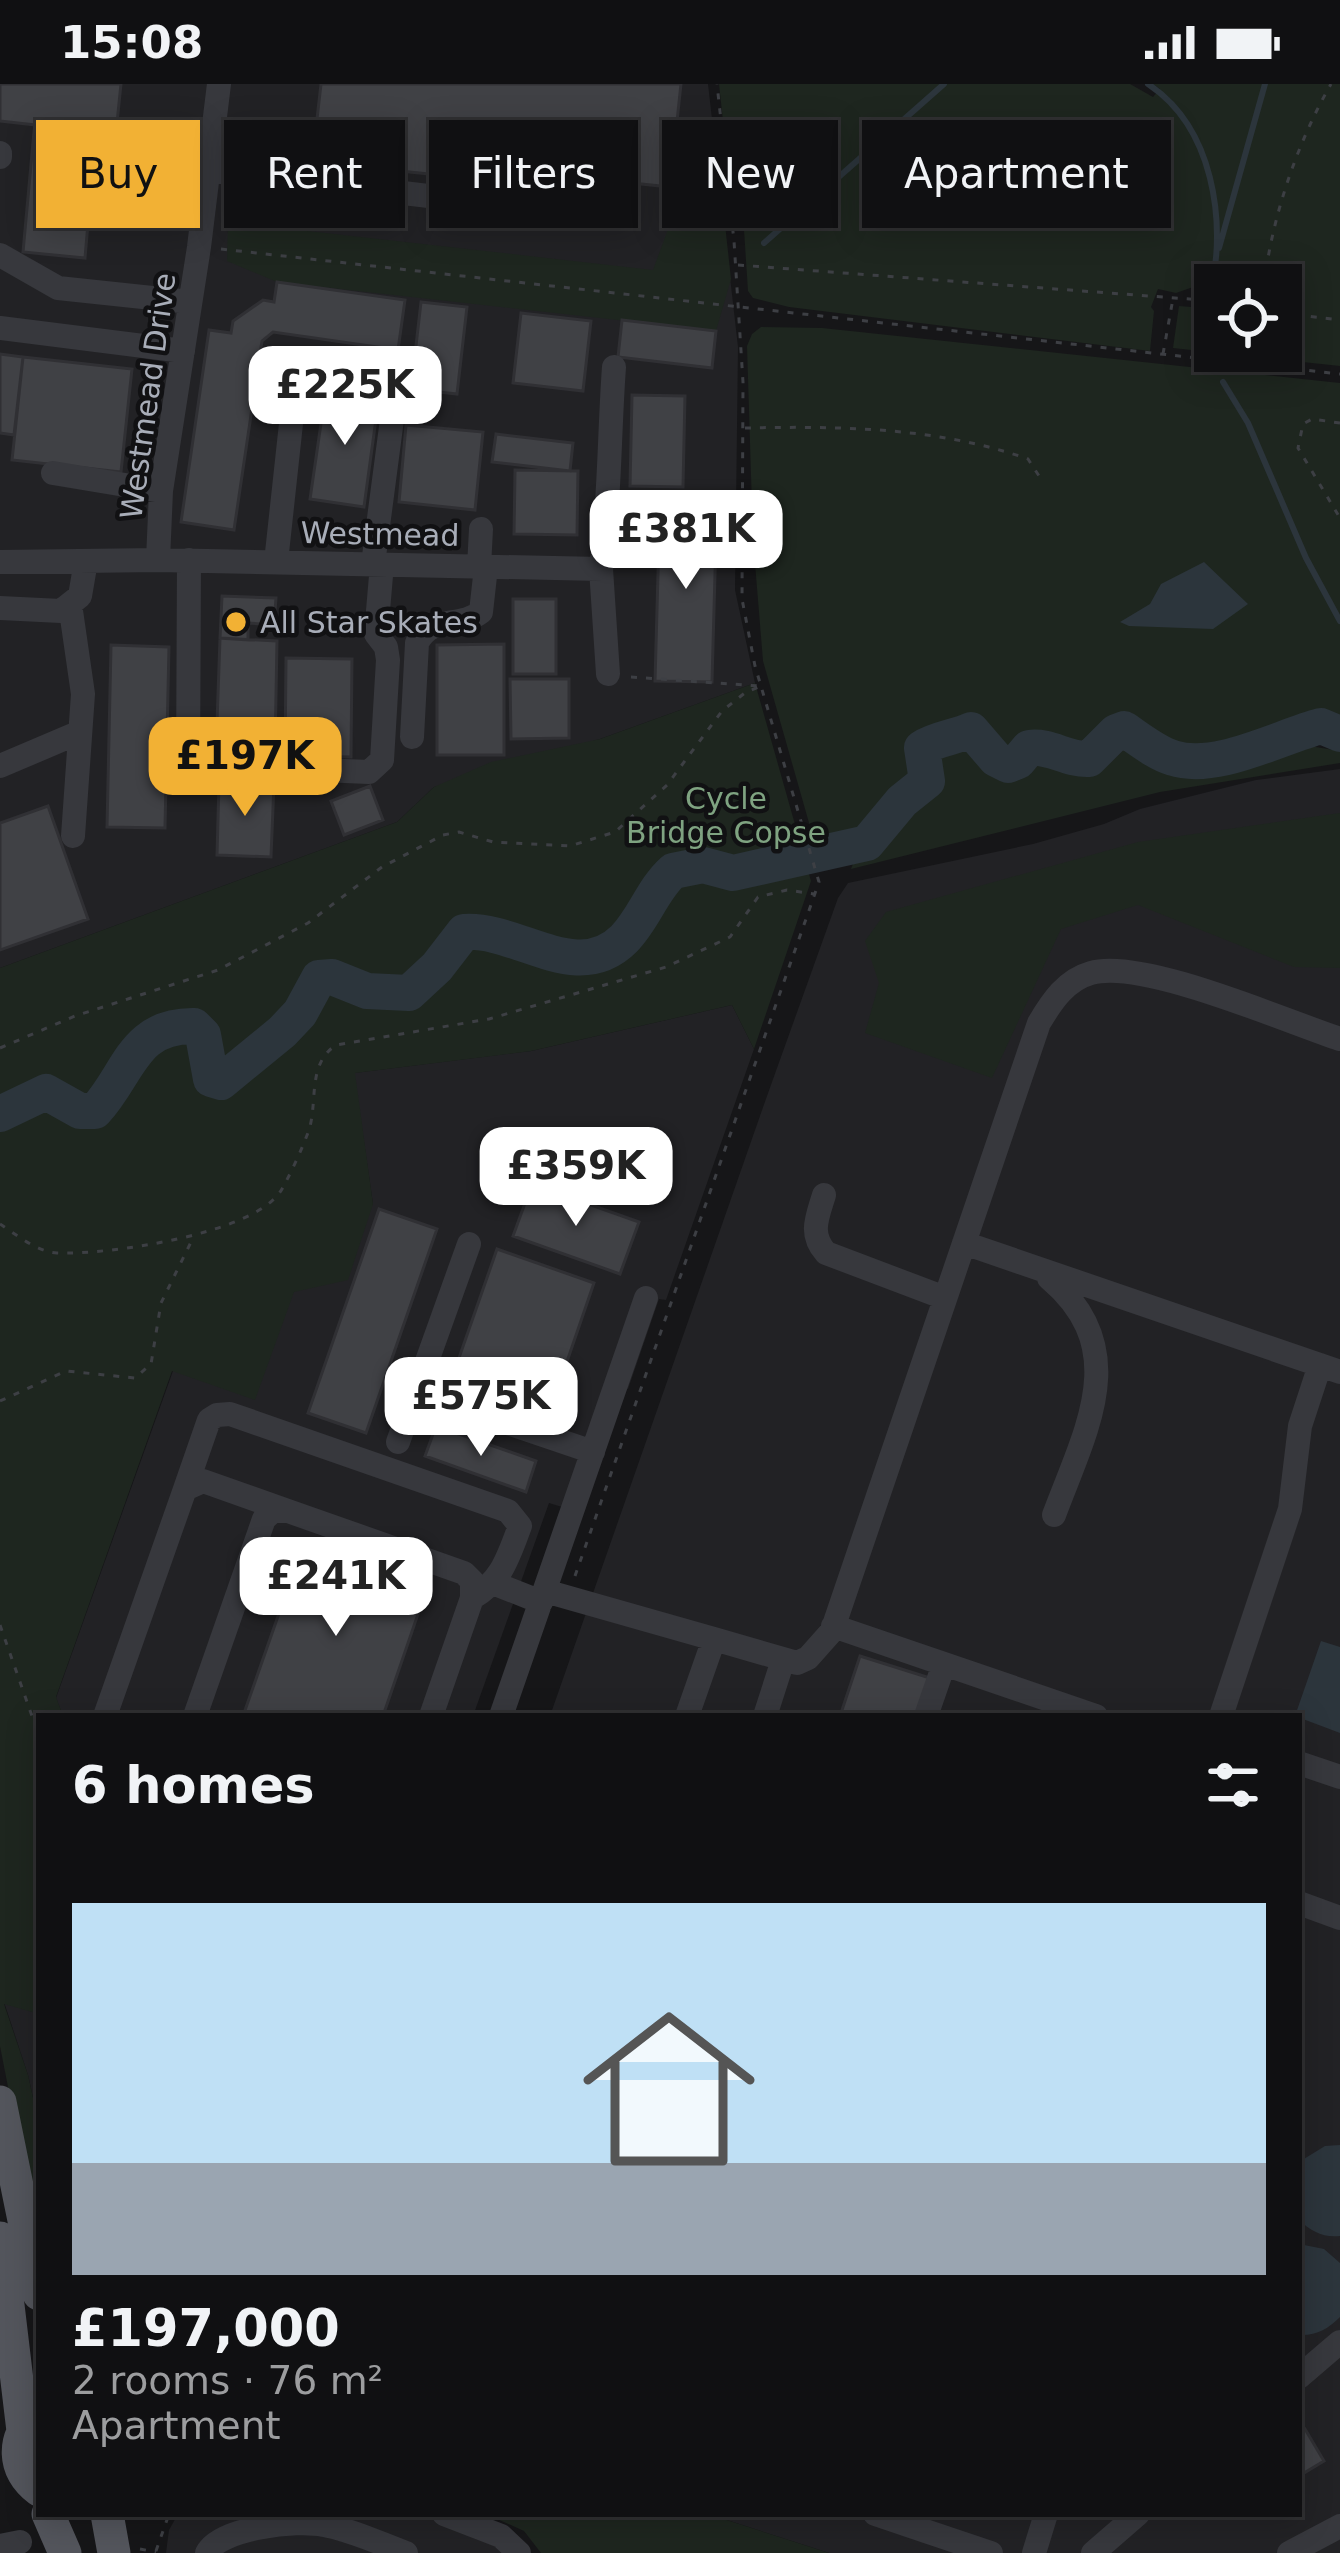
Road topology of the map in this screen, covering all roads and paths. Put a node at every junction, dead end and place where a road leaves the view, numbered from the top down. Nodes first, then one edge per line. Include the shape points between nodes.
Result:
1 (219, 84) edge
2 (716, 84) edge
3 (1332, 84) edge
4 (208, 170) junction
5 (429, 196) edge
6 (199, 247) junction
7 (0, 255) edge
8 (736, 264) junction
9 (1269, 264) edge
10 (1194, 298) edge
11 (1172, 301) junction
12 (190, 302) junction
13 (739, 309) junction
14 (1302, 315) edge
15 (1340, 320) edge
16 (0, 328) edge
17 (183, 351) junction
18 (1163, 356) junction
19 (614, 367) dead end
20 (1340, 374) edge
21 (1340, 423) edge
22 (743, 428) junction
23 (53, 473) dead end
24 (1041, 479) dead end
25 (609, 485) junction
26 (161, 490) junction
27 (743, 497) junction
28 (1340, 518) edge
29 (481, 529) dead end
30 (158, 560) junction
31 (189, 560) junction
32 (86, 561) junction
33 (0, 562) edge
34 (275, 562) junction
35 (378, 564) junction
36 (483, 567) junction
37 (602, 569) junction
38 (70, 604) junction
39 (0, 608) edge
40 (608, 674) joint
41 (761, 687) junction
42 (80, 732) junction
43 (412, 736) dead end
44 (0, 766) edge
45 (244, 767) dead end
46 (188, 774) dead end
47 (73, 836) dead end
48 (815, 895) junction
49 (1340, 1040) edge
50 (0, 1048) edge
51 (824, 1196) dead end
52 (0, 1224) edge
53 (194, 1236) junction
54 (469, 1244) dead end
55 (964, 1244) junction
56 (1038, 1269) junction
57 (646, 1298) dead end
58 (945, 1298) junction
59 (1330, 1369) edge
60 (416, 1391) junction
61 (0, 1401) edge
62 (398, 1442) dead end
63 (593, 1452) junction
64 (185, 1489) junction
65 (288, 1510) junction
66 (1054, 1515) dead end
67 (494, 1583) junction
68 (551, 1596) junction
69 (472, 1598) junction
70 (0, 1625) edge
71 (833, 1626) junction
72 (714, 1639) junction
73 (783, 1660) junction
74 (944, 1664) junction
75 (1053, 1709) edge
76 (106, 1713) edge
77 (196, 1713) edge
78 (432, 1713) edge
79 (502, 1713) edge
80 (688, 1713) edge
81 (766, 1713) edge
82 (927, 1713) edge
83 (1222, 1713) edge
84 (36, 1727) edge
85 (1302, 1764) edge
86 (1340, 1778) edge
87 (1302, 1904) edge
88 (1340, 1918) edge
89 (0, 2102) edge
90 (0, 2238) edge
91 (36, 2279) edge
92 (1340, 2342) edge
93 (1302, 2374) edge
94 (27, 2471) edge
95 (48, 2517) edge
96 (108, 2517) edge
97 (169, 2517) edge
98 (453, 2517) edge
99 (884, 2517) edge
100 (1045, 2517) edge
101 (1135, 2517) edge
102 (1340, 2526) edge
103 (65, 2553) edge
104 (114, 2553) edge
105 (156, 2553) edge
106 (207, 2553) edge
107 (406, 2553) edge
108 (519, 2553) edge
109 (991, 2553) edge
110 (1034, 2553) edge
111 (1093, 2553) edge
112 (1289, 2553) edge

1 - 4 street, Westmead Drive
2 - 8 path
3 - 9 path via 1309,119
4 - 5 street
4 - 6 street, Westmead Drive
6 - 12 street, Westmead Drive
6 - 13 path
7 - 12 street via 58,288
8 - 11 path
8 - 13 path
10 - 11 path
11 - 18 path
12 - 17 street, Westmead Drive
13 - 18 path
13 - 22 path
14 - 15 path
16 - 17 street
17 - 26 street, Westmead Drive
18 - 20 path
19 - 25 street
21 - 28 path via 1303,424 1298,448
22 - 24 path via 844,426 953,438 1028,459
22 - 27 path
23 - 26 street
25 - 27 path
25 - 37 street
26 - 30 street, Westmead Drive
27 - 41 path via 742,599
29 - 36 street
30 - 31 street, Westmead
30 - 32 street, Westmead Drive
31 - 34 street, Westmead
31 - 46 street
32 - 33 street, Westmead Drive
32 - 38 street via 80,596
34 - 35 street, Westmead
34 - 35 street via 294,396 307,379 334,368 380,379 394,404
35 - 36 street, Westmead
35 - 45 street via 376,634 388,660 382,760 369,772
36 - 37 street, Westmead
36 - 43 street via 481,612 434,624 417,644
37 - 40 street
38 - 39 street via 61,611
38 - 42 street
40 - 41 path
41 - 48 path via 820,878
41 - 50 path via 722,711 667,785 615,832 569,846 443,835 382,867 308,923 218,970
42 - 44 street
42 - 47 street
48 - 53 path via 758,897 730,937 666,968 514,1013 336,1045 317,1069 308,1132 281,1191 265,1207
48 - 68 path
49 - 55 street via 1160,979 1088,973 1054,998 1039,1023
51 - 58 street via 814,1225 826,1253
52 - 53 path via 55,1253
53 - 61 path via 161,1303 151,1364 135,1378 66,1371
54 - 60 street
55 - 56 street
55 - 58 street
56 - 59 street
56 - 66 street via 1072,1298 1096,1354 1090,1417
57 - 63 street
58 - 71 street
59 - 83 street via 1300,1426 1290,1509
60 - 62 street
60 - 63 street
63 - 68 street
64 - 65 street via 203,1481
64 - 67 street via 209,1420 230,1414 508,1511 520,1526
64 - 76 street
65 - 69 street via 464,1573
65 - 77 street via 264,1520
67 - 68 street
67 - 69 street
68 - 72 street
68 - 79 street
69 - 78 street
70 - 84 path
71 - 73 street via 808,1658
71 - 74 street
72 - 73 street
72 - 80 street
73 - 81 street
74 - 75 street
74 - 82 street
85 - 86 street
87 - 88 street
89 - 91 main road
90 - 94 main road
92 - 93 street
95 - 103 main road
96 - 104 main road
97 - 105 path
98 - 108 street
99 - 109 street
100 - 110 street
101 - 111 street
102 - 112 street
106 - 107 street via 232,2533 315,2523

